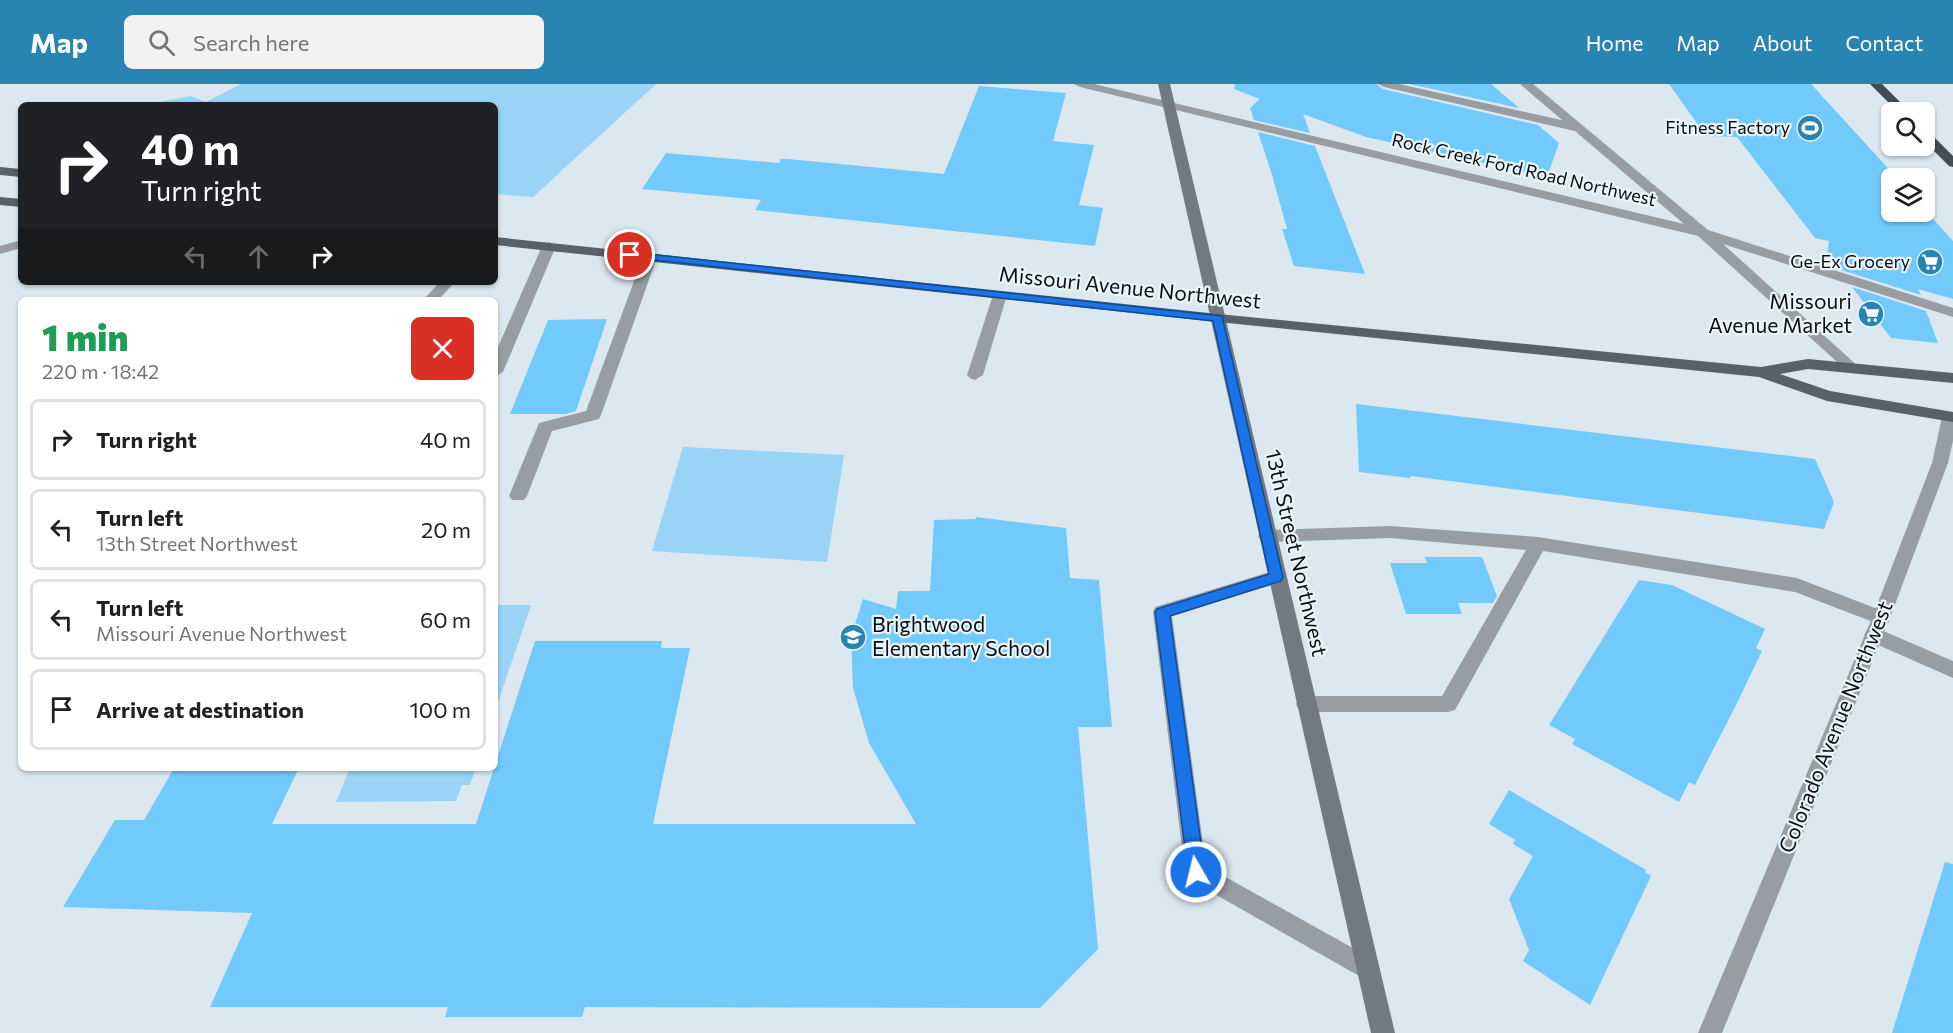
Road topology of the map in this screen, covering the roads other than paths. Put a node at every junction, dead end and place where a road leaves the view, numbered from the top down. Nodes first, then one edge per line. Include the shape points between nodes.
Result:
1 (1080, 84) edge
2 (1164, 84) edge
3 (1384, 84) edge
4 (1526, 84) edge
5 (1876, 84) edge
6 (1894, 102) edge
7 (1168, 105) junction
8 (1579, 128) junction
9 (1935, 145) edge
10 (1953, 163) edge
11 (0, 171) edge
12 (18, 173) edge
13 (0, 201) edge
14 (18, 203) edge
15 (1703, 233) junction
16 (498, 241) edge
17 (18, 245) edge
18 (549, 246) junction
19 (0, 250) edge
20 (650, 257) junction
21 (445, 285) edge
22 (1000, 295) junction
23 (433, 297) edge
24 (1953, 313) edge
25 (1218, 318) junction
26 (498, 365) edge
27 (1852, 368) junction
28 (1761, 372) junction
29 (975, 375) dead end
30 (1953, 378) edge
31 (1951, 417) edge
32 (518, 496) dead end
33 (1267, 536) junction
34 (1538, 544) junction
35 (1276, 577) junction
36 (1878, 627) junction
37 (1953, 670) edge
38 (1306, 704) junction
39 (1368, 969) junction
40 (1383, 1033) edge
41 (1710, 1033) edge

1 - 7 street, Rock Creek Ford Road Northwest
2 - 7 street, 13th Street Northwest
3 - 8 street
4 - 8 street
5 - 6 highway
7 - 15 street, Rock Creek Ford Road Northwest
7 - 25 street, 13th Street Northwest
8 - 15 street
9 - 10 highway
11 - 12 main road
13 - 14 main road
15 - 24 street, Rock Creek Ford Road Northwest
15 - 27 street
16 - 18 main road, Missouri Avenue Northwest
17 - 19 street
18 - 20 main road, Missouri Avenue Northwest
18 - 26 street
20 - 22 main road, Missouri Avenue Northwest
20 - 32 street via 593,415 546,427
21 - 23 street
22 - 25 main road, Missouri Avenue Northwest
22 - 29 street
25 - 28 main road, Missouri Avenue Northwest
25 - 33 street, 13th Street Northwest
27 - 28 main road, Missouri Avenue Northwest via 1808,364
27 - 30 main road, Missouri Avenue Northwest
28 - 31 main road, Missouri Avenue Northwest via 1827,396
31 - 36 street, Colorado Avenue Northwest via 1940,463
33 - 34 street via 1390,532
33 - 35 street, 13th Street Northwest
34 - 36 street via 1797,585
34 - 38 street via 1448,704
35 - 38 street, 13th Street Northwest
35 - 39 street via 1162,612 1196,872
36 - 37 street
36 - 41 street, Colorado Avenue Northwest
38 - 39 street, 13th Street Northwest
39 - 40 street, 13th Street Northwest

